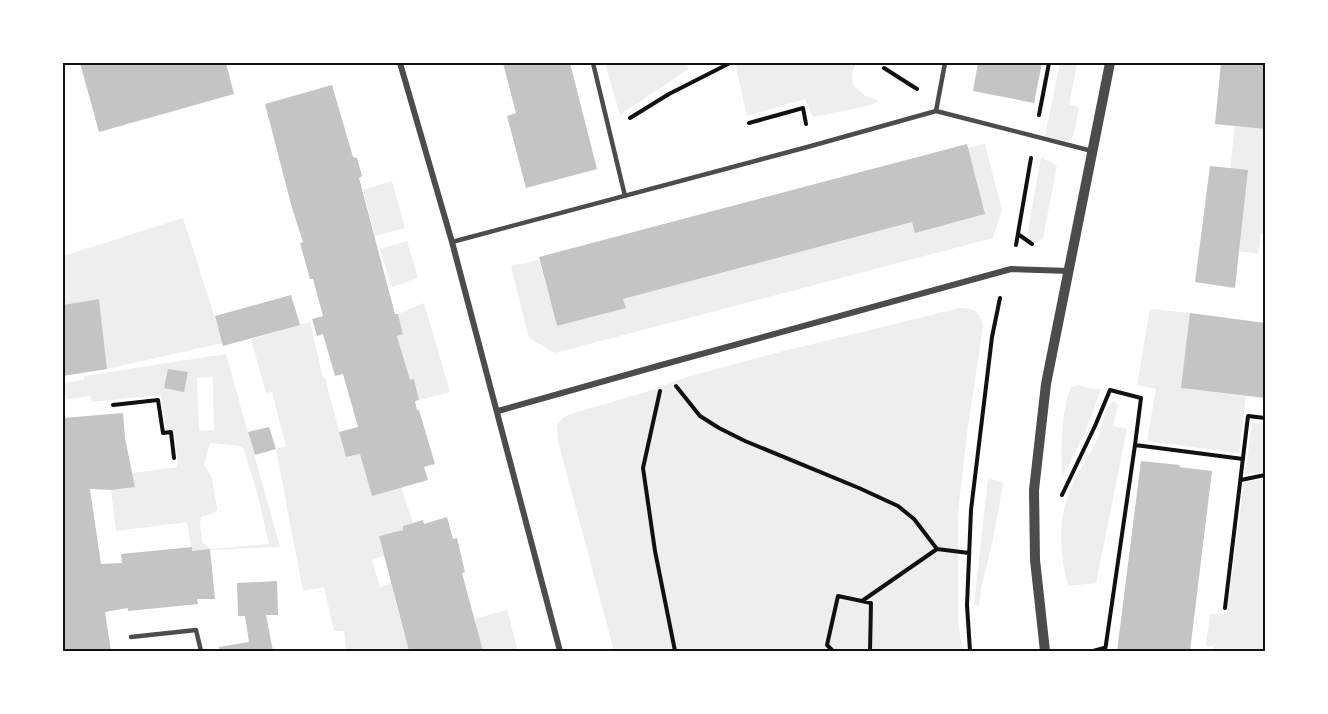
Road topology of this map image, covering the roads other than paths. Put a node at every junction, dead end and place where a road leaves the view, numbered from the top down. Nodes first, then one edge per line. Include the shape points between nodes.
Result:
1 (400, 63) edge
2 (593, 63) edge
3 (945, 63) edge
4 (1110, 63) edge
5 (936, 111) junction
6 (1092, 151) junction
7 (625, 196) junction
8 (452, 242) junction
9 (1069, 271) junction
10 (498, 411) junction
11 (131, 637) dead end
12 (201, 651) edge
13 (560, 651) edge
14 (1045, 651) edge

1 - 8 street
2 - 7 lane
3 - 5 lane
4 - 6 street
5 - 6 lane
5 - 7 lane
6 - 9 street
7 - 8 lane
8 - 10 street
9 - 10 street via 1011,269
9 - 14 street via 1046,384 1034,490 1035,560
10 - 13 street
11 - 12 lane via 196,630

